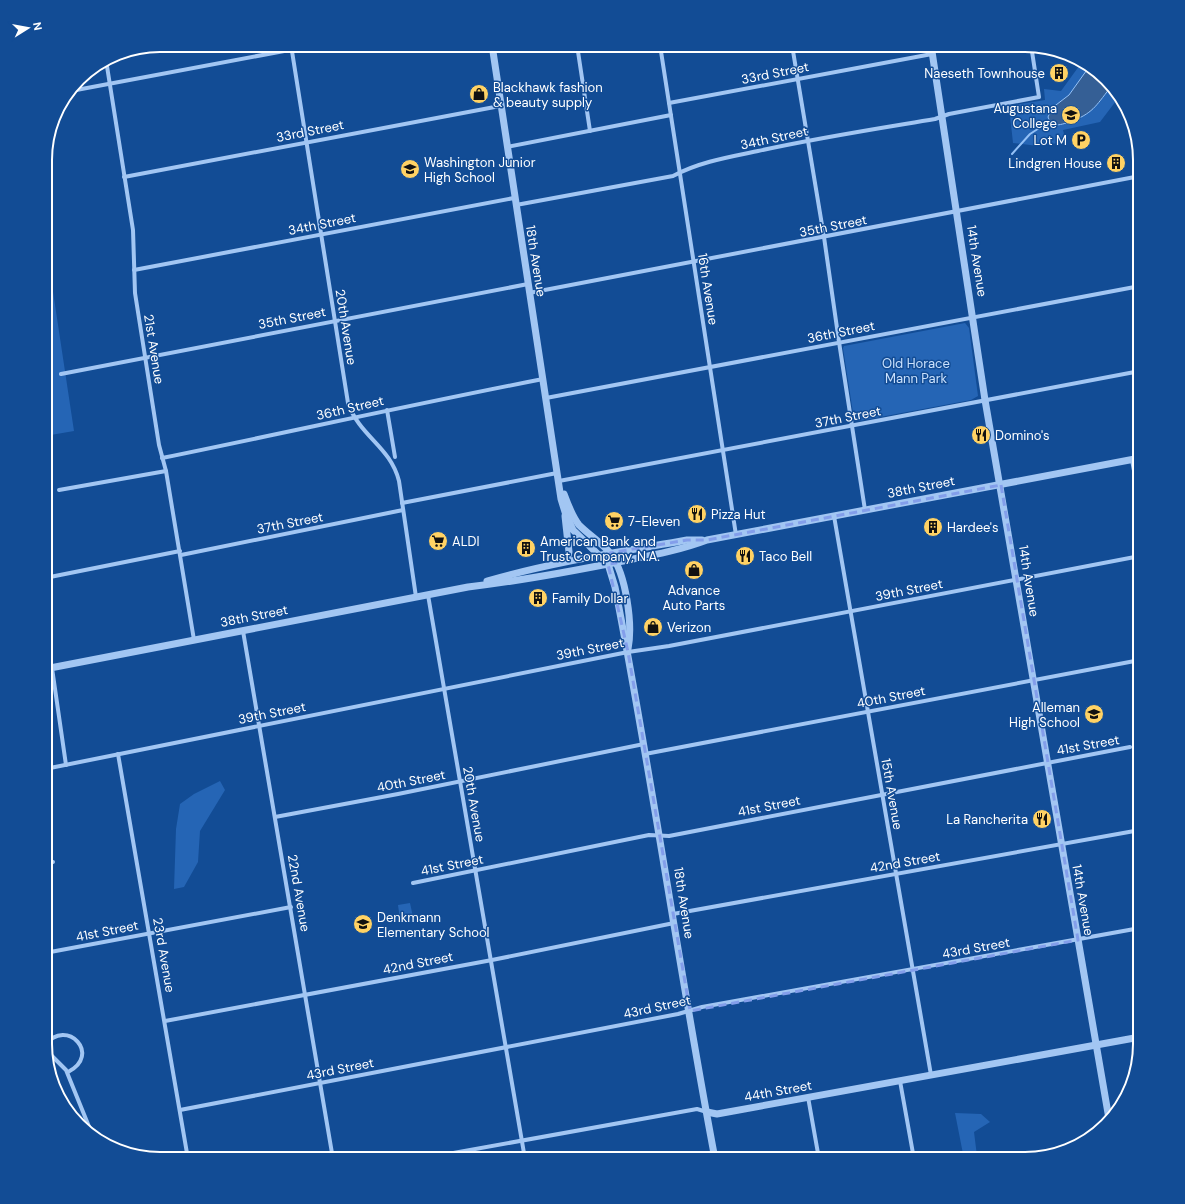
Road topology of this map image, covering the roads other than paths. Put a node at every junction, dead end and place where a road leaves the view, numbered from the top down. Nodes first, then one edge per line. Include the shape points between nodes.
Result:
1 (267, 52) edge
2 (293, 52) edge
3 (493, 52) edge
4 (578, 52) edge
5 (661, 52) edge
6 (793, 52) edge
7 (1032, 52) edge
8 (932, 54) joint
9 (107, 66) edge
10 (798, 80) junction
11 (109, 84) junction
12 (78, 90) edge
13 (669, 103) junction
14 (500, 106) junction
15 (671, 115) junction
16 (942, 116) junction
17 (590, 131) junction
18 (808, 140) junction
19 (307, 142) junction
20 (507, 147) junction
21 (680, 172) junction
22 (124, 177) junction
23 (1133, 177) edge
24 (515, 201) junction
25 (957, 212) junction
26 (321, 234) junction
27 (824, 238) junction
28 (694, 262) junction
29 (134, 270) junction
30 (528, 284) junction
31 (1133, 287) edge
32 (529, 293) junction
33 (973, 316) junction
34 (335, 320) junction
35 (839, 342) junction
36 (145, 357) junction
37 (710, 367) junction
38 (1133, 372) edge
39 (61, 374) dead end
40 (543, 380) junction
41 (546, 398) junction
42 (985, 400) junction
43 (387, 410) junction
44 (354, 419) junction
45 (852, 426) junction
46 (722, 450) junction
47 (395, 457) dead end
48 (162, 458) junction
49 (1132, 460) joint
50 (1133, 465) edge
51 (166, 471) junction
52 (558, 472) junction
53 (559, 481) junction
54 (1001, 485) junction
55 (59, 490) dead end
56 (402, 503) junction
57 (403, 510) junction
58 (865, 510) junction
59 (565, 512) junction
60 (834, 516) junction
61 (736, 535) junction
62 (707, 540) junction
63 (180, 553) junction
64 (610, 553) junction
65 (600, 555) junction
66 (1133, 557) edge
67 (562, 562) junction
68 (616, 563) junction
69 (608, 564) junction
70 (52, 577) edge
71 (1017, 580) junction
72 (468, 586) junction
73 (428, 594) junction
74 (416, 597) junction
75 (850, 612) junction
76 (243, 631) junction
77 (194, 640) junction
78 (628, 652) junction
79 (1133, 661) edge
80 (52, 667) edge
81 (1033, 680) junction
82 (52, 685) edge
83 (445, 688) junction
84 (867, 712) junction
85 (259, 726) junction
86 (644, 744) junction
87 (1130, 747) dead end
88 (118, 754) junction
89 (645, 754) junction
90 (1048, 762) junction
91 (66, 765) junction
92 (52, 768) edge
93 (460, 781) junction
94 (881, 795) junction
95 (275, 817) junction
96 (1133, 831) edge
97 (661, 837) junction
98 (1061, 845) junction
99 (476, 871) junction
100 (896, 874) junction
101 (413, 883) dead end
102 (291, 907) junction
103 (673, 914) junction
104 (674, 923) junction
105 (1133, 929) edge
106 (150, 933) junction
107 (1078, 940) junction
108 (52, 952) edge
109 (492, 960) junction
110 (912, 970) junction
111 (306, 995) junction
112 (690, 1011) junction
113 (165, 1021) junction
114 (1133, 1038) edge
115 (52, 1039) edge
116 (1097, 1045) junction
117 (507, 1048) junction
118 (53, 1057) edge
119 (68, 1072) junction
120 (931, 1075) junction
121 (900, 1081) junction
122 (321, 1083) junction
123 (808, 1097) junction
124 (180, 1110) junction
125 (707, 1112) junction
126 (1108, 1113) edge
127 (88, 1124) edge
128 (523, 1140) junction
129 (187, 1152) edge
130 (332, 1152) edge
131 (458, 1152) edge
132 (525, 1152) edge
133 (714, 1152) edge
134 (817, 1152) edge
135 (913, 1152) edge

1 - 11 street
2 - 19 street, 20th Avenue
3 - 14 street, 18th Avenue
4 - 17 street
5 - 13 street, 16th Avenue
6 - 10 street
7 - 16 street, 34th Street via 1039,97
8 - 10 street, 33rd Street
8 - 16 street, 14th Avenue
9 - 11 street, 21st Avenue
10 - 13 street, 33rd Street
10 - 18 street
11 - 12 street
11 - 22 street, 21st Avenue
13 - 15 street, 16th Avenue
14 - 19 street, 33rd Street
14 - 20 street, 18th Avenue
15 - 17 street
15 - 21 street, 16th Avenue
16 - 18 street, 34th Street
16 - 25 street, 14th Avenue
17 - 20 street
18 - 21 street, 34th Street via 729,157
18 - 27 street
19 - 22 street, 33rd Street
19 - 26 street, 20th Avenue
20 - 24 street, 18th Avenue
21 - 24 street, 34th Street via 673,176
21 - 28 street, 16th Avenue
22 - 29 street, 21st Avenue via 133,230
23 - 25 street, 35th Street
24 - 26 street, 34th Street
24 - 30 street, 18th Avenue
25 - 27 street, 35th Street
25 - 33 street, 14th Avenue
26 - 29 street, 34th Street
26 - 34 street, 20th Avenue
27 - 28 street, 35th Street
27 - 35 street
28 - 32 street, 35th Street
28 - 37 street, 16th Avenue
29 - 36 street, 21st Avenue
30 - 32 street, 18th Avenue
30 - 34 street, 35th Street
31 - 33 street, 36th Street
32 - 40 street, 18th Avenue
33 - 35 street, 36th Street
33 - 42 street, 14th Avenue
34 - 36 street, 35th Street
34 - 44 street, 20th Avenue via 348,403
35 - 37 street, 36th Street
35 - 45 street
36 - 39 street, 35th Street
36 - 48 street, 21st Avenue
37 - 41 street, 36th Street
37 - 46 street, 16th Avenue
38 - 42 street, 37th Street
40 - 41 street, 18th Avenue
40 - 43 street, 36th Street
41 - 52 street, 18th Avenue
42 - 45 street, 37th Street
42 - 54 street, 14th Avenue
43 - 44 street, 36th Street
43 - 47 street
44 - 48 street, 36th Street
44 - 56 street, 20th Avenue via 393,464 399,481
45 - 46 street, 37th Street
45 - 58 street
46 - 53 street, 37th Street
46 - 61 street, 16th Avenue
48 - 51 street, 21st Avenue
49 - 50 street
49 - 54 street, 38th Street
51 - 55 street
51 - 63 street, 21st Avenue
52 - 53 street, 18th Avenue
52 - 56 street
53 - 59 street, 18th Avenue
53 - 64 street, 18th Avenue via 577,522
54 - 58 street, 38th Street
54 - 71 street, 14th Avenue
56 - 57 street, 20th Avenue
57 - 63 street, 37th Street
57 - 74 street, 20th Avenue
58 - 60 street, 38th Street
59 - 65 street, 18th Avenue via 573,530
59 - 67 street via 569,552 567,560
60 - 61 street, 38th Street
60 - 75 street, 15th Avenue
61 - 62 street, 38th Street
62 - 64 street, 38th Street via 687,540
62 - 68 street, 38th Street via 689,547
63 - 70 street, 37th Street
63 - 77 street, 21st Avenue
64 - 65 street, 38th Street
64 - 68 street, 18th Avenue
65 - 67 street, 38th Street
65 - 69 street, 18th Avenue
66 - 71 street, 39th Street
67 - 72 street, 38th Street via 530,568
68 - 69 street, 38th Street
68 - 78 street, 18th Avenue via 629,617
69 - 72 street, 38th Street via 522,581
69 - 78 street, 18th Avenue
71 - 75 street, 39th Street
71 - 81 street, 14th Avenue
72 - 73 street, 38th Street
73 - 74 street, 38th Street
73 - 83 street, 20th Avenue
74 - 76 street, 38th Street
75 - 78 street, 39th Street
75 - 84 street, 15th Avenue
76 - 77 street, 38th Street
76 - 85 street, 22nd Avenue
77 - 80 street, 38th Street
78 - 83 street, 39th Street
78 - 86 street, 18th Avenue
79 - 81 street, 40th Street
81 - 84 street, 40th Street
81 - 90 street, 14th Avenue
82 - 91 street
83 - 85 street, 39th Street
83 - 93 street, 20th Avenue
84 - 89 street, 40th Street
84 - 94 street, 15th Avenue
85 - 88 street, 39th Street
85 - 95 street, 22nd Avenue
86 - 89 street, 18th Avenue
86 - 93 street, 40th Street
87 - 90 street, 41st Street
88 - 91 street, 39th Street
88 - 106 street, 23rd Avenue
89 - 97 street, 18th Avenue
90 - 94 street, 41st Street
90 - 98 street, 14th Avenue
91 - 92 street, 39th Street
93 - 95 street, 40th Street
93 - 99 street, 20th Avenue
94 - 97 street, 41st Street
94 - 100 street, 15th Avenue
95 - 102 street, 22nd Avenue
96 - 98 street, 42nd Street
97 - 99 street, 41st Street via 649,836
97 - 103 street, 18th Avenue
98 - 100 street, 42nd Street
98 - 107 street, 14th Avenue
99 - 101 street, 41st Street
99 - 109 street, 20th Avenue
100 - 103 street, 42nd Street
100 - 110 street, 15th Avenue
102 - 106 street, 41st Street
102 - 111 street, 22nd Avenue
103 - 104 street, 18th Avenue
104 - 109 street, 42nd Street
104 - 112 street, 18th Avenue
105 - 107 street, 43rd Street
106 - 108 street, 41st Street
106 - 113 street, 23rd Avenue
107 - 110 street, 43rd Street
107 - 116 street, 14th Avenue
109 - 111 street, 42nd Street
109 - 117 street, 20th Avenue
110 - 112 street, 43rd Street
110 - 120 street, 15th Avenue
111 - 113 street, 42nd Street
111 - 122 street, 22nd Avenue
112 - 117 street, 43rd Street
112 - 125 street, 18th Avenue
113 - 124 street, 23rd Avenue
114 - 116 street, 44th Street
115 - 119 street via 63,1034 72,1037 82,1051 82,1060 77,1067
116 - 120 street, 44th Street
116 - 126 street, 14th Avenue
117 - 122 street, 43rd Street
117 - 128 street, 20th Avenue
118 - 119 street
119 - 127 street
120 - 121 street, 44th Street
121 - 123 street, 44th Street
121 - 135 street
122 - 124 street, 43rd Street
122 - 130 street, 22nd Avenue
123 - 125 street, 44th Street via 717,1114
123 - 134 street
124 - 129 street, 23rd Avenue
125 - 128 street, 44th Street via 697,1109
125 - 133 street, 18th Avenue
128 - 131 street, 44th Street
128 - 132 street, 20th Avenue

